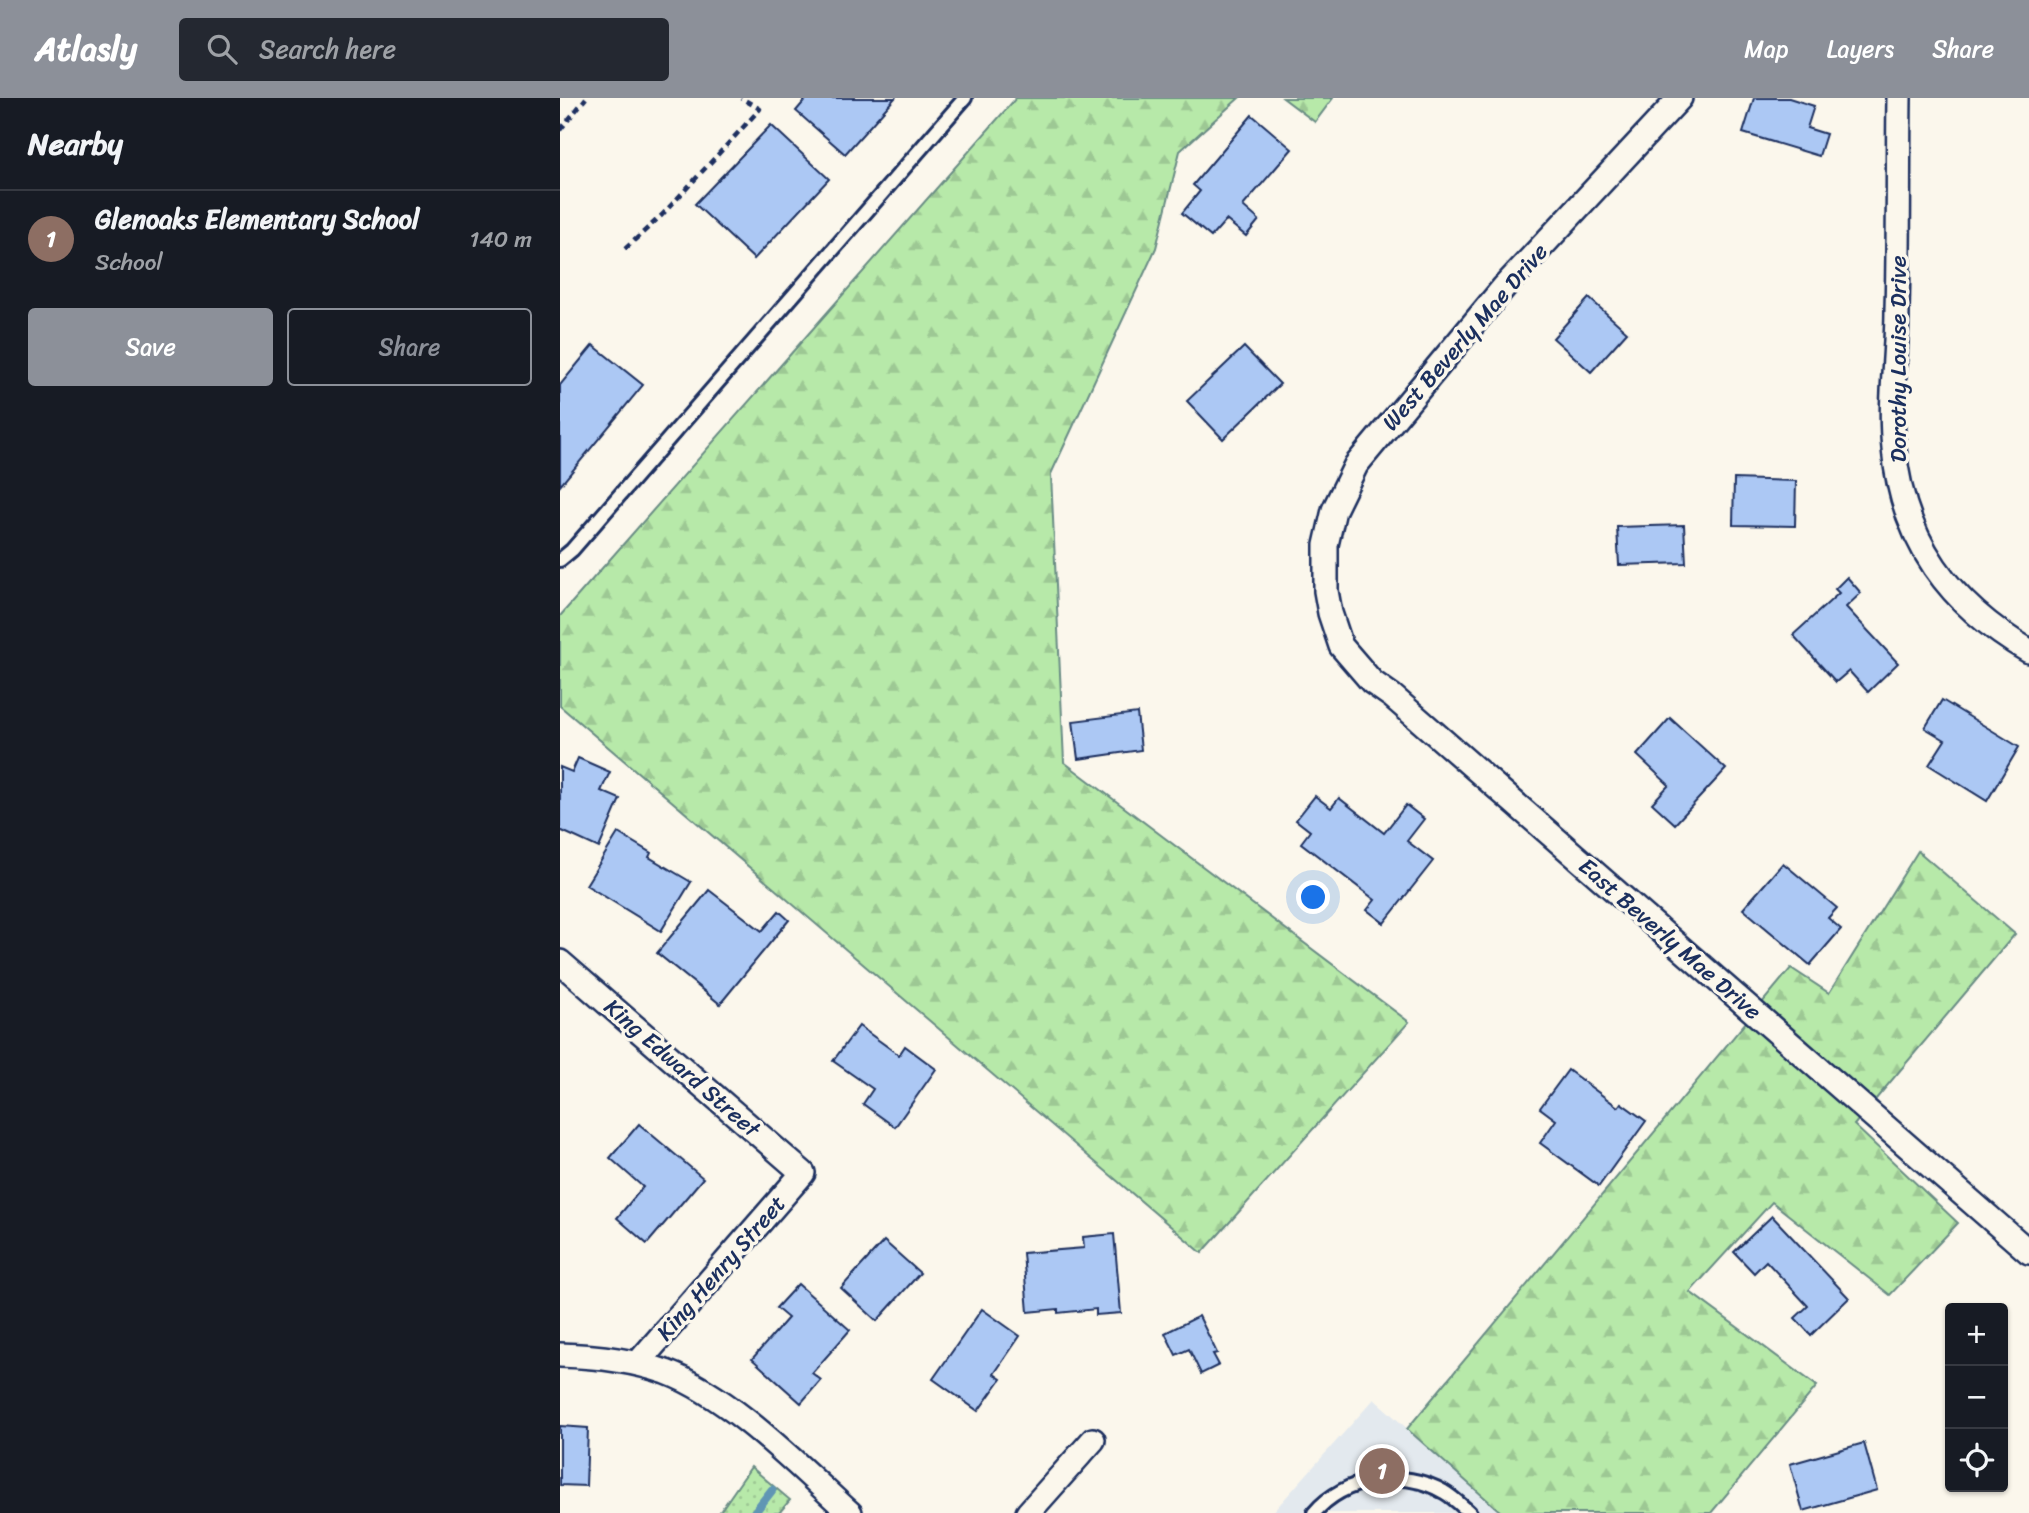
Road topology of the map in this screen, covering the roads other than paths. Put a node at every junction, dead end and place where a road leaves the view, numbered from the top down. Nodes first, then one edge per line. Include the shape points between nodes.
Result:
1 (965, 98) edge
2 (1680, 98) edge
3 (1899, 98) edge
4 (560, 560) edge
5 (1329, 613) joint
6 (2029, 651) edge
7 (560, 962) edge
8 (803, 1173) joint
9 (2029, 1252) edge
10 (560, 1355) edge
11 (638, 1363) junction
12 (1093, 1440) dead end
13 (850, 1513) edge
14 (1028, 1513) edge
15 (1314, 1513) edge
16 (1470, 1513) edge

1 - 4 lane
2 - 5 street, West Beverly Mae Drive via 1504,287 1356,465 1334,510 1326,545
3 - 6 street, Dorothy Louise Drive via 1894,447 1902,499 1921,547 1951,590 1988,625
5 - 9 street, East Beverly Mae Drive via 1341,646 1372,682
7 - 8 street, King Edward Street
8 - 11 street, King Henry Street
10 - 11 street
11 - 13 street via 668,1373 731,1410
12 - 14 street
15 - 16 lane via 1347,1488 1386,1479 1427,1484

